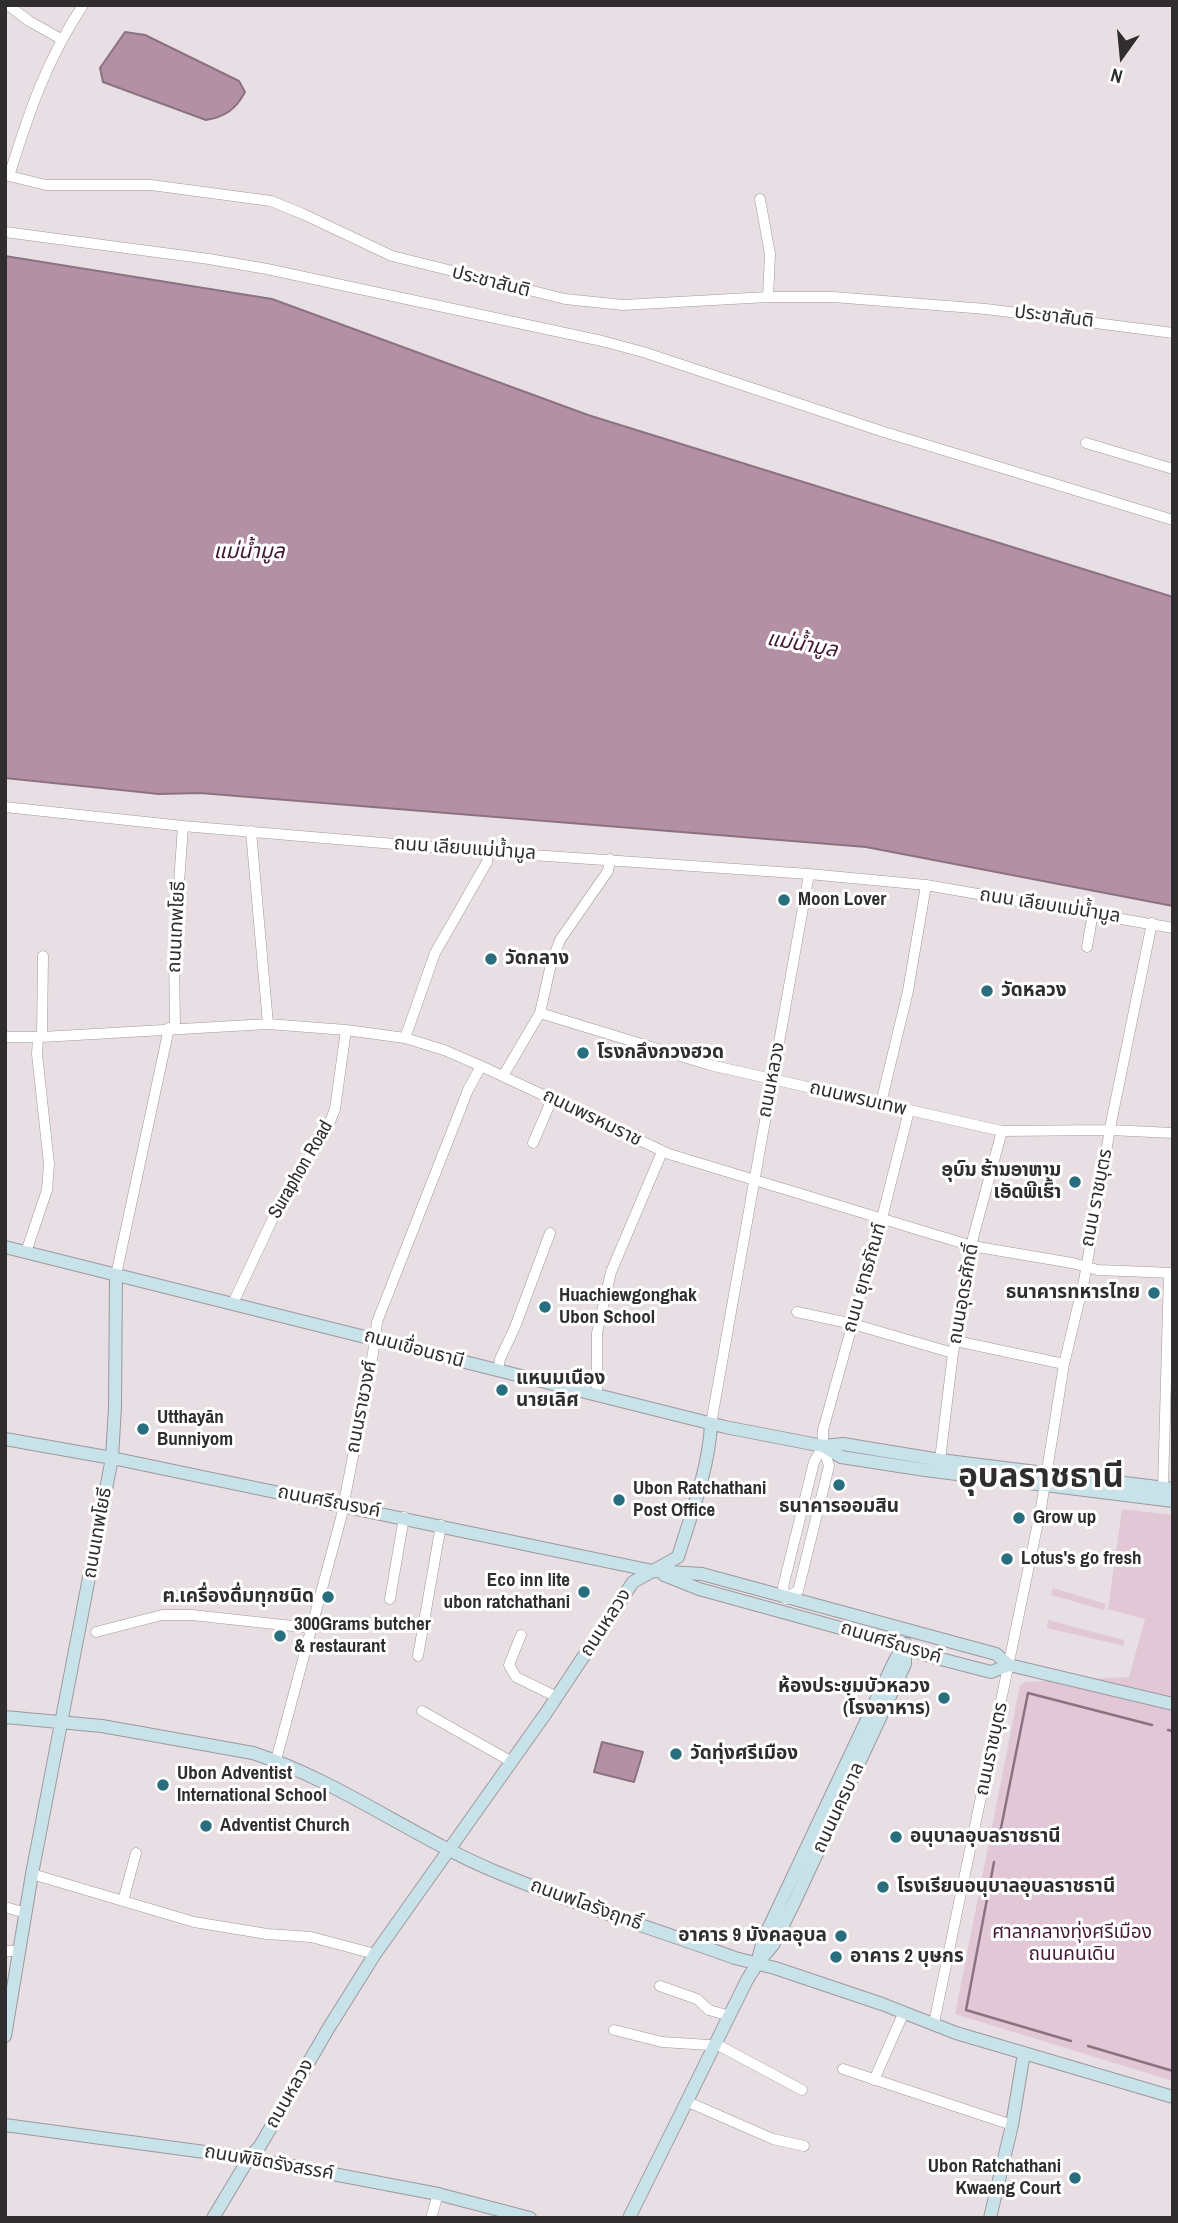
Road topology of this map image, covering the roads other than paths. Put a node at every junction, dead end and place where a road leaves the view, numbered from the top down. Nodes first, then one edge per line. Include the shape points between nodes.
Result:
1 (8, 5) edge
2 (83, 5) edge
3 (61, 39) junction
4 (7, 176) edge
5 (760, 199) dead end
6 (5, 232) edge
7 (768, 297) junction
8 (1173, 333) edge
9 (1086, 443) dead end
10 (1173, 469) edge
11 (1173, 520) edge
12 (5, 807) edge
13 (183, 826) junction
14 (251, 831) junction
15 (488, 852) junction
16 (610, 859) junction
17 (809, 874) junction
18 (926, 886) junction
19 (1093, 913) junction
20 (1152, 923) junction
21 (1173, 928) edge
22 (1087, 947) dead end
23 (43, 956) dead end
24 (540, 1013) junction
25 (268, 1024) junction
26 (172, 1028) junction
27 (346, 1030) junction
28 (40, 1037) junction
29 (5, 1038) edge
30 (405, 1038) junction
31 (481, 1066) junction
32 (503, 1076) junction
33 (773, 1079) junction
34 (552, 1098) junction
35 (881, 1103) junction
36 (909, 1111) junction
37 (1110, 1130) junction
38 (1002, 1131) junction
39 (1173, 1133) edge
40 (533, 1143) dead end
41 (662, 1152) junction
42 (753, 1178) junction
43 (882, 1218) junction
44 (550, 1233) dead end
45 (972, 1246) junction
46 (5, 1247) edge
47 (26, 1252) junction
48 (1085, 1266) junction
49 (1171, 1273) edge
50 (116, 1275) junction
51 (233, 1303) junction
52 (797, 1312) dead end
53 (853, 1324) junction
54 (374, 1338) junction
55 (956, 1340) junction
56 (953, 1353) junction
57 (1064, 1364) junction
58 (498, 1371) junction
59 (597, 1394) junction
60 (711, 1424) junction
61 (5, 1439) edge
62 (823, 1446) junction
63 (112, 1458) junction
64 (939, 1466) junction
65 (1044, 1480) junction
66 (1168, 1494) edge
67 (343, 1505) junction
68 (404, 1517) junction
69 (441, 1525) junction
70 (653, 1570) junction
71 (787, 1597) junction
72 (390, 1599) dead end
73 (783, 1611) junction
74 (311, 1628) junction
75 (910, 1631) junction
76 (96, 1632) dead end
77 (521, 1635) dead end
78 (905, 1647) junction
79 (418, 1656) dead end
80 (1009, 1665) junction
81 (558, 1697) junction
82 (1173, 1704) edge
83 (422, 1711) dead end
84 (5, 1717) edge
85 (62, 1721) junction
86 (276, 1760) junction
87 (512, 1762) junction
88 (451, 1850) junction
89 (136, 1853) dead end
90 (32, 1874) junction
91 (123, 1901) junction
92 (5, 1907) edge
93 (26, 1913) junction
94 (5, 1951) edge
95 (20, 1951) junction
96 (375, 1954) junction
97 (757, 1964) junction
98 (660, 1986) dead end
99 (904, 2012) junction
100 (730, 2016) junction
101 (934, 2023) junction
102 (614, 2030) dead end
103 (5, 2036) edge
104 (715, 2046) junction
105 (1024, 2053) junction
106 (843, 2070) dead end
107 (874, 2080) junction
108 (802, 2090) dead end
109 (1173, 2097) edge
110 (688, 2102) junction
111 (5, 2125) edge
112 (1012, 2125) junction
113 (804, 2146) dead end
114 (249, 2158) junction
115 (438, 2194) junction
116 (213, 2218) edge
117 (431, 2218) edge
118 (530, 2218) edge
119 (629, 2218) edge
120 (990, 2218) edge

1 - 3 street
2 - 3 street, ประชาสันติ
3 - 4 street, ประชาสันติ via 42,76
4 - 7 street, ประชาสันติ via 46,185 151,185 271,201 392,256 565,299 622,305
5 - 7 street via 770,254
6 - 11 street via 278,271 602,341
7 - 8 street, ประชาสันติ via 910,302
9 - 10 street
12 - 13 street, ถนน เลียบแม่น้ำมูล
13 - 14 street, ถนน เลียบแม่น้ำมูล
13 - 26 street, ถนนเทพโยธี
14 - 15 street, ถนน เลียบแม่น้ำมูล
14 - 25 street
15 - 16 street, ถนน เลียบแม่น้ำมูล
15 - 30 street via 487,862 435,953
16 - 17 street, ถนน เลียบแม่น้ำมูล
16 - 24 street via 608,871 560,940
17 - 18 street, ถนน เลียบแม่น้ำมูล
17 - 33 street, ถนนหลวง
18 - 19 street, ถนน เลียบแม่น้ำมูล
18 - 35 street via 908,991
19 - 20 street, ถนน เลียบแม่น้ำมูล
19 - 22 street
20 - 21 street, ถนน เลียบแม่น้ำมูล
20 - 37 street, ถนน ราชบุตร
23 - 28 street
24 - 32 street
24 - 33 street, ถนนพรมเทพ via 710,1065
25 - 26 street, ถนนพรหมราช
25 - 27 street, ถนนพรหมราช
26 - 28 street, ถนนพรหมราช
26 - 50 street, ถนนเทพโยธี
27 - 30 street, ถนนพรหมราช
27 - 51 street, Suraphon Road via 335,1109 326,1132 283,1197
28 - 29 street, ถนนพรหมราช
28 - 47 street via 37,1054 49,1164 47,1190
30 - 31 street, ถนนพรหมราช
31 - 32 street, ถนนพรหมราช
31 - 54 street, ถนนราชวงศ์
32 - 34 street, ถนนพรหมราช
33 - 35 street, ถนนพรมเทพ
33 - 42 street, ถนนหลวง
34 - 40 street
34 - 41 street, ถนนพรหมราช
35 - 36 street, ถนนพรมเทพ
36 - 38 street, ถนนพรมเทพ
36 - 43 street, ถนน ยุทธภัณฑ์
37 - 38 street, ถนนพรมเทพ
37 - 39 street, ถนนพรมเทพ
37 - 48 street, ถนน ราชบุตร
38 - 45 street, ถนนอุดรศักดิ์
41 - 42 street, ถนนพรหมราช
41 - 59 street via 611,1272 597,1333
42 - 43 street, ถนนพรหมราช
42 - 60 street, ถนนหลวง
43 - 45 street, ถนนพรหมราช
43 - 53 street, ถนน ยุทธภัณฑ์
44 - 58 street
45 - 48 street, ถนนพรหมราช
45 - 55 street, ถนนอุดรศักดิ์
46 - 47 street, ถนนเขื่อนธานี
47 - 50 street, ถนนเขื่อนธานี
48 - 49 street, ถนนพรหมราช
48 - 57 street, ถนน ราชบุตร
49 - 66 street
50 - 51 street, ถนนเขื่อนธานี
50 - 63 street, ถนนเทพโยธี
51 - 54 street, ถนนเขื่อนธานี
52 - 53 street
53 - 56 street
53 - 62 street, ถนน ยุทธภัณฑ์ via 823,1430
54 - 58 street, ถนนเขื่อนธานี
54 - 67 street, ถนนราชวงศ์
55 - 56 street, ถนนอุดรศักดิ์
55 - 57 street
56 - 64 street, ถนนอุดรศักดิ์
57 - 65 street, ถนน ราชบุตร
58 - 59 street, ถนนเขื่อนธานี
59 - 60 street, ถนนเขื่อนธานี
60 - 62 street, ถนนเขื่อนธานี
60 - 70 street, ถนนหลวง via 678,1557
61 - 63 street, ถนนศรีณรงค์
62 - 64 street, ถนนเขื่อนธานี via 841,1457
62 - 71 street via 814,1462 783,1587
62 - 71 street via 829,1465 797,1591
63 - 67 street, ถนนศรีณรงค์
63 - 85 street, ถนนเทพโยธี
64 - 65 street, ถนนเขื่อนธานี
65 - 66 street, ถนนเขื่อนธานี
65 - 80 street, ถนนราชบุตร
67 - 68 street, ถนนศรีณรงค์
67 - 74 street, ถนนราชวงศ์
68 - 69 street, ถนนศรีณรงค์
68 - 72 street
69 - 70 street, ถนนศรีณรงค์
69 - 79 street
70 - 71 street, ถนนศรีณรงค์ via 702,1574
70 - 73 street, ถนนศรีณรงค์ via 702,1590
70 - 81 street, ถนนหลวง via 633,1581
71 - 73 street
71 - 75 street, ถนนศรีณรงค์
73 - 78 street, ถนนศรีณรงค์
74 - 76 street via 162,1615
74 - 86 street, ถนนราชวงศ์
75 - 78 street, ถนนนครบาล
75 - 80 street, ถนนศรีณรงค์ via 996,1654
77 - 81 street via 509,1665 516,1677
78 - 80 street, ถนนศรีณรงค์ via 991,1672
78 - 97 street, ถนนนครบาล via 895,1660 825,1824 763,1940
80 - 82 street, ถนนศรีณรงค์
80 - 101 street, ถนนราชบุตร
81 - 87 street, ถนนหลวง
83 - 87 street
84 - 85 street, ถนนพโลรังฤทธิ์
85 - 86 street, ถนนพโลรังฤทธิ์ via 161,1735
85 - 90 street, ถนนเทพโยธี
86 - 88 street, ถนนพโลรังฤทธิ์
87 - 88 street, ถนนหลวง
88 - 96 street, ถนนหลวง
88 - 97 street, ถนนพโลรังฤทธิ์ via 528,1884
89 - 91 street
90 - 91 street
90 - 93 street, ถนนเทพโยธี
91 - 96 street via 194,1922 311,1937
92 - 93 street
93 - 95 street, ถนนเทพโยธี
94 - 95 street
95 - 103 street, ถนนเทพโยธี
96 - 114 street, ถนนหลวง
97 - 99 street, ถนนพโลรังฤทธิ์
97 - 100 street, ถนนนครบาล
98 - 100 street
99 - 101 street, ถนนพโลรังฤทธิ์
99 - 107 street
100 - 104 street, ถนนนครบาล
101 - 105 street, ถนนพโลรังฤทธิ์
102 - 104 street via 662,2042
104 - 108 street
104 - 110 street, ถนนนครบาล
105 - 109 street, ถนนพโลรังฤทธิ์
105 - 112 street
106 - 107 street
107 - 112 street
110 - 113 street via 773,2139
110 - 119 street, ถนนนครบาล
111 - 114 street, ถนนพิชิตรังสรรค์
112 - 120 street
114 - 115 street, ถนนพิชิตรังสรรค์
114 - 116 street, ถนนหลวง
115 - 117 street
115 - 118 street, ถนนพิชิตรังสรรค์

